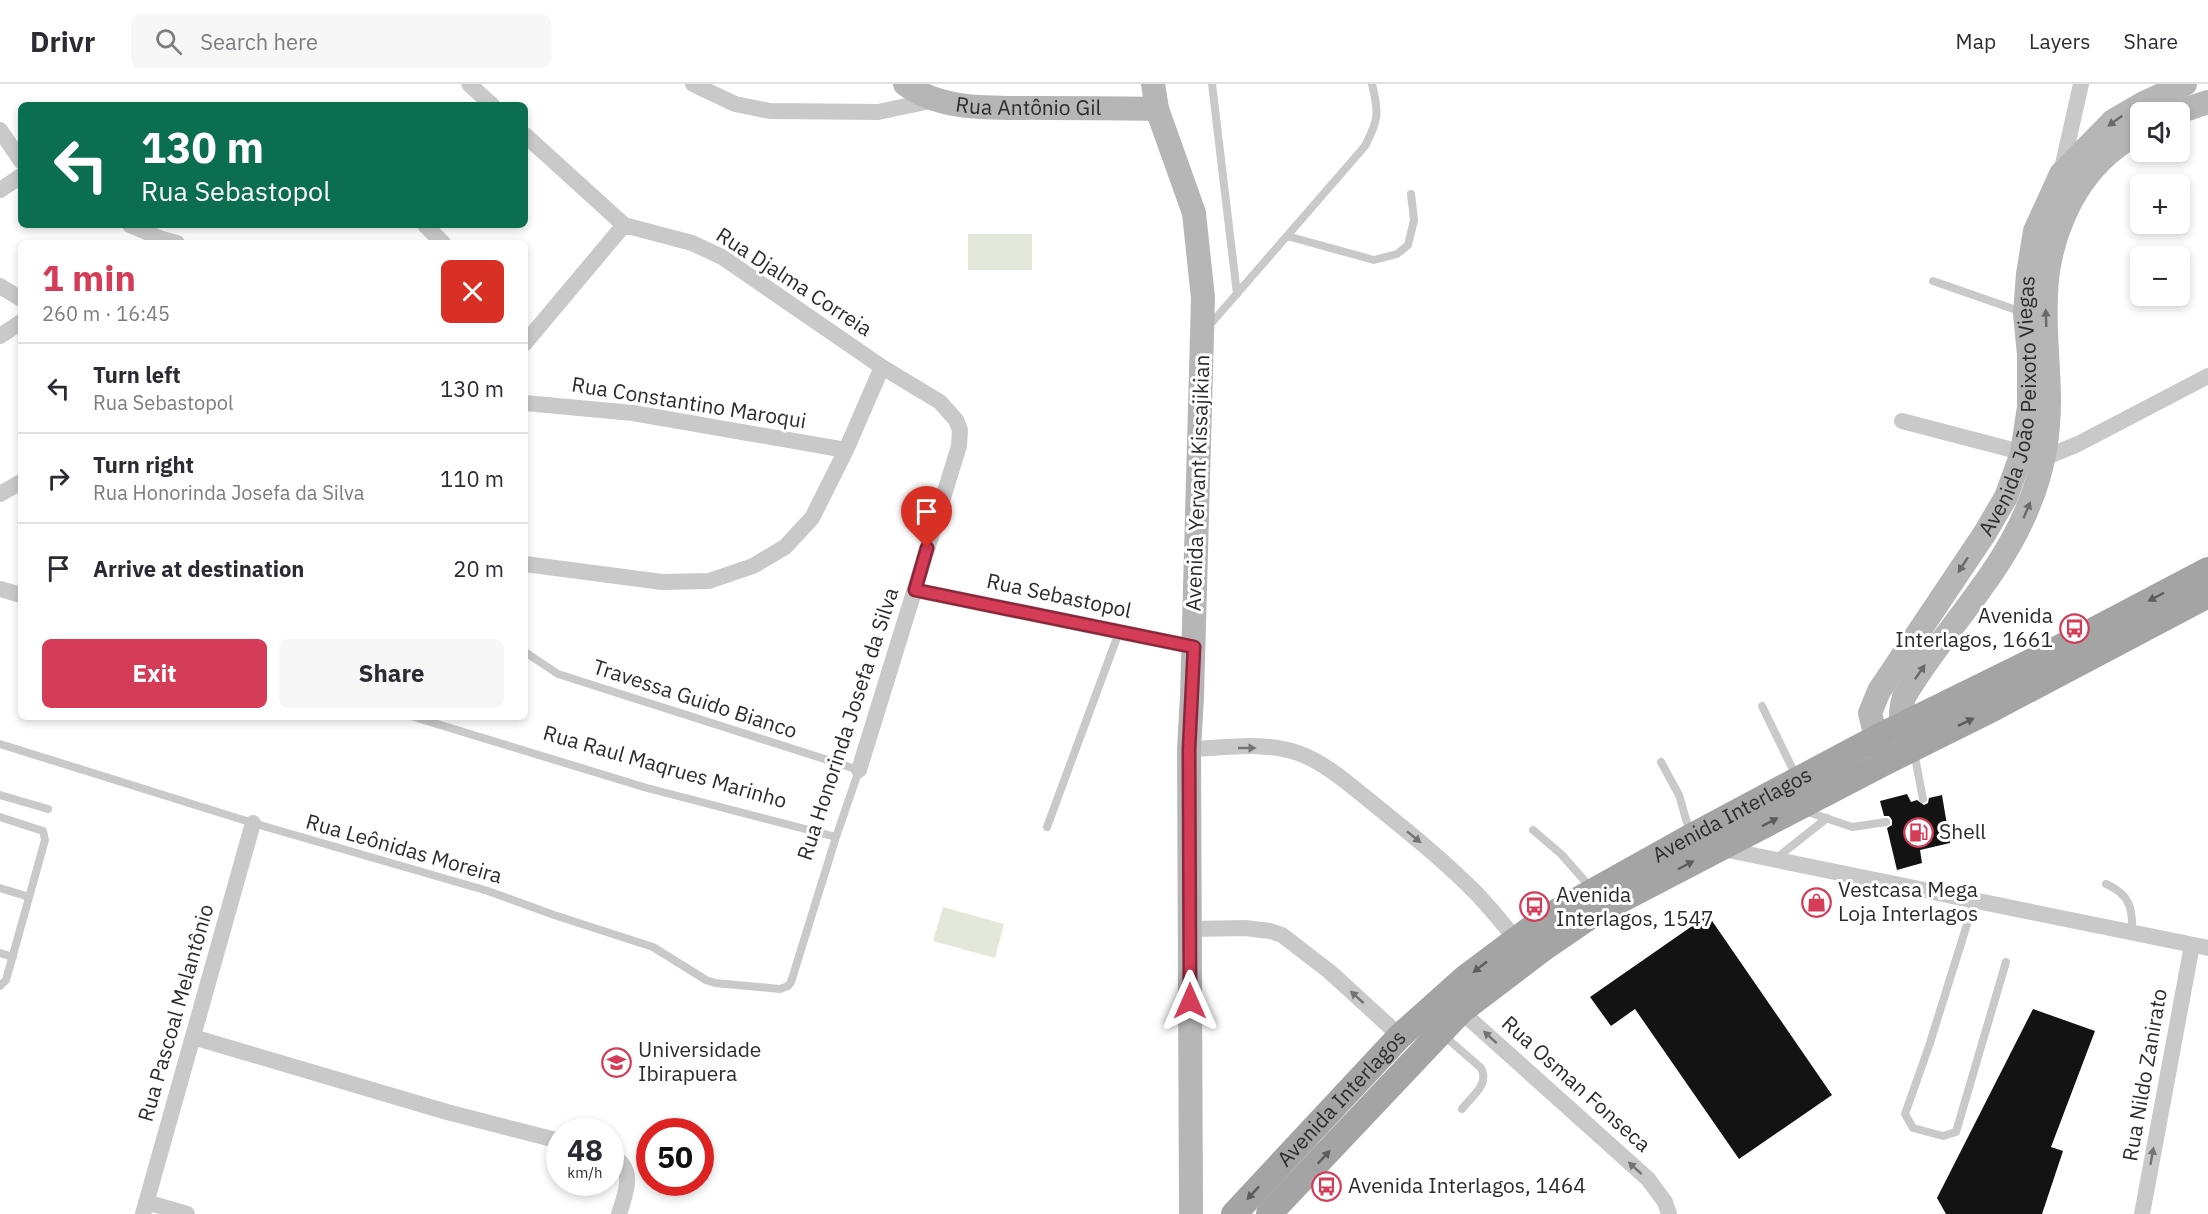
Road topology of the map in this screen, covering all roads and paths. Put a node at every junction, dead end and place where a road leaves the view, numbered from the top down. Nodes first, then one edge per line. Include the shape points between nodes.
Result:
1 (469, 84) edge
2 (693, 84) edge
3 (904, 84) edge
4 (1153, 84) edge
5 (1212, 84) edge
6 (1372, 84) edge
7 (2081, 84) edge
8 (2185, 84) edge
9 (935, 100) junction
10 (489, 102) edge
11 (2208, 102) edge
12 (2190, 108) edge
13 (1157, 109) junction
14 (0, 130) edge
15 (2130, 137) edge
16 (528, 138) edge
17 (18, 157) edge
18 (2061, 174) junction
19 (18, 178) edge
20 (0, 190) edge
21 (1411, 194) dead end
22 (624, 225) junction
23 (138, 228) edge
24 (428, 228) edge
25 (1287, 236) junction
26 (169, 240) edge
27 (440, 240) edge
28 (1933, 281) dead end
29 (0, 286) edge
30 (1238, 294) junction
31 (18, 297) edge
32 (2025, 313) junction
33 (18, 324) edge
34 (1202, 334) junction
35 (0, 336) edge
36 (528, 336) edge
37 (882, 367) junction
38 (2208, 376) edge
39 (528, 403) edge
40 (1902, 421) dead end
41 (959, 446) joint
42 (846, 450) junction
43 (2033, 455) junction
44 (18, 484) edge
45 (0, 494) edge
46 (528, 564) edge
47 (2208, 570) edge
48 (0, 589) edge
49 (915, 590) junction
50 (18, 594) edge
51 (2208, 595) edge
52 (1119, 632) junction
53 (1194, 647) junction
54 (528, 654) edge
55 (1762, 705) dead end
56 (424, 720) edge
57 (1901, 726) junction
58 (1876, 738) junction
59 (0, 744) edge
60 (1913, 748) junction
61 (1189, 749) junction
62 (1661, 762) dead end
63 (1886, 762) junction
64 (859, 770) junction
65 (1798, 780) junction
66 (0, 795) edge
67 (1923, 799) dead end
68 (1796, 808) junction
69 (48, 809) dead end
70 (0, 817) edge
71 (1827, 818) junction
72 (1886, 822) dead end
73 (253, 823) junction
74 (1047, 827) dead end
75 (1533, 830) dead end
76 (836, 837) junction
77 (1690, 837) junction
78 (1718, 849) junction
79 (1773, 860) junction
80 (2106, 885) dead end
81 (0, 888) edge
82 (1594, 891) junction
83 (29, 897) junction
84 (1974, 902) junction
85 (1190, 930) junction
86 (2132, 933) junction
87 (1516, 939) junction
88 (2200, 946) edge
89 (0, 953) edge
90 (13, 957) junction
91 (2006, 962) dead end
92 (791, 982) joint
93 (0, 986) edge
94 (1452, 1003) junction
95 (1441, 1032) junction
96 (1400, 1036) junction
97 (193, 1037) junction
98 (1462, 1109) dead end
99 (546, 1137) edge
100 (624, 1164) edge
101 (145, 1208) edge
102 (187, 1214) edge
103 (619, 1214) edge
104 (1191, 1214) edge
105 (1234, 1214) edge
106 (1269, 1214) edge
107 (1669, 1214) edge
108 (2142, 1214) edge

1 - 10 street
2 - 9 street via 735,104 770,111 878,112
3 - 9 street, Rua Antônio Gil
4 - 13 street, Avenida Yervant Kissajikian
5 - 30 lane
6 - 25 lane via 1378,110 1365,146
7 - 18 street
8 -> 18 street, Avenida João Peixoto Viegas via 2113,121
9 - 13 street, Rua Antônio Gil via 971,107
11 - 12 street
13 - 34 street, Avenida Yervant Kissajikian via 1194,213 1203,298
14 - 17 street
43 -> 15 street, Avenida João Peixoto Viegas via 2049,402 2045,295 2062,220 2079,188 2107,155
16 - 22 street, Rua Djalma Correia
18 - 32 street, Avenida João Peixoto Viegas via 2035,231
19 - 20 street
21 - 25 lane via 1414,220 1408,245 1397,254 1374,260
22 - 36 street
22 - 37 street, Rua Djalma Correia via 692,243 722,257
23 - 26 street
24 - 27 street
25 - 30 lane
28 - 32 lane
29 - 31 street
30 - 34 lane
32 - 43 street, Avenida João Peixoto Viegas
33 - 35 street
34 - 53 street, Avenida Yervant Kissajikian
37 - 41 street, Rua Djalma Correia via 950,411 960,430
37 - 42 street
38 - 43 street via 2078,444
39 - 42 street, Rua Constantino Maroqui via 633,413
40 - 43 street
41 - 49 street, Rua Honorinda Josefa da Silva
42 - 46 street via 812,518 785,547 753,566 709,581 662,582
57 -> 43 street, Avenida João Peixoto Viegas via 1901,708 1911,686 2013,540 2029,507
43 -> 58 street, Avenida João Peixoto Viegas via 1879,691 1870,713
44 - 45 street
47 -> 57 main road, Avenida Interlagos
48 - 50 street
49 - 52 street, Rua Sebastopol
49 - 64 street, Rua Honorinda Josefa da Silva
60 -> 51 main road, Avenida Interlagos
52 - 53 street, Rua Sebastopol
52 - 74 lane
53 - 61 street, Avenida Yervant Kissajikian
54 - 64 lane, Travessa Guido Bianco via 558,674
55 - 65 lane
56 - 76 lane, Rua Raul Maqrues Marinho via 646,788
57 - 58 main road, Avenida Interlagos
57 - 60 street
58 - 63 street, Avenida João Peixoto Viegas
58 - 65 main road, Avenida Interlagos
59 - 73 lane, Rua Leônidas Moreira
60 - 63 main road, Avenida Interlagos
60 - 67 lane
61 - 85 street, Avenida Yervant Kissajikian
61 -> 87 street via 1283,749 1318,763 1420,841 1475,892
62 - 77 lane via 1679,795
63 - 68 main road, Avenida Interlagos
64 - 76 lane, Rua Honorinda Josefa da Silva
65 - 77 main road, Avenida Interlagos
66 - 69 lane
68 - 71 lane
78 -> 68 main road, Avenida Interlagos
70 - 83 lane via 43,831 45,840
71 - 72 lane via 1852,827
71 - 79 lane
73 - 92 lane, Rua Leônidas Moreira via 488,891 653,947 715,983 780,989
73 - 97 street, Rua Pascoal Melantônio
75 - 82 lane
76 - 92 lane, Rua Honorinda Josefa da Silva
77 - 78 street
77 - 82 main road, Avenida Interlagos
78 - 79 street
94 -> 78 main road, Avenida Interlagos via 1592,915
79 - 84 street
80 - 86 lane via 2118,889 2125,897 2132,914
81 - 83 lane
82 - 87 main road, Avenida Interlagos
83 - 90 lane
84 - 86 street
84 - 91 lane via 1905,1114 1912,1128 1943,1136 1956,1132
96 -> 85 street via 1330,972 1282,935 1245,928
85 - 104 street, Avenida Yervant Kissajikian
86 - 88 street
87 -> 94 main road, Avenida Interlagos
108 -> 88 street, Rua Nildo Zanirato
89 - 90 lane
90 - 93 lane via 6,980
94 - 95 main road, Avenida Interlagos
94 - 96 main road, Avenida Interlagos
107 -> 94 street, Rua Osman Fonseca via 1648,1179
95 - 98 lane via 1485,1076 1485,1082
106 -> 95 main road, Avenida Interlagos
96 -> 105 main road, Avenida Interlagos
97 - 99 street
97 - 101 street, Rua Pascoal Melantônio
100 - 103 street via 628,1184
101 - 102 street

